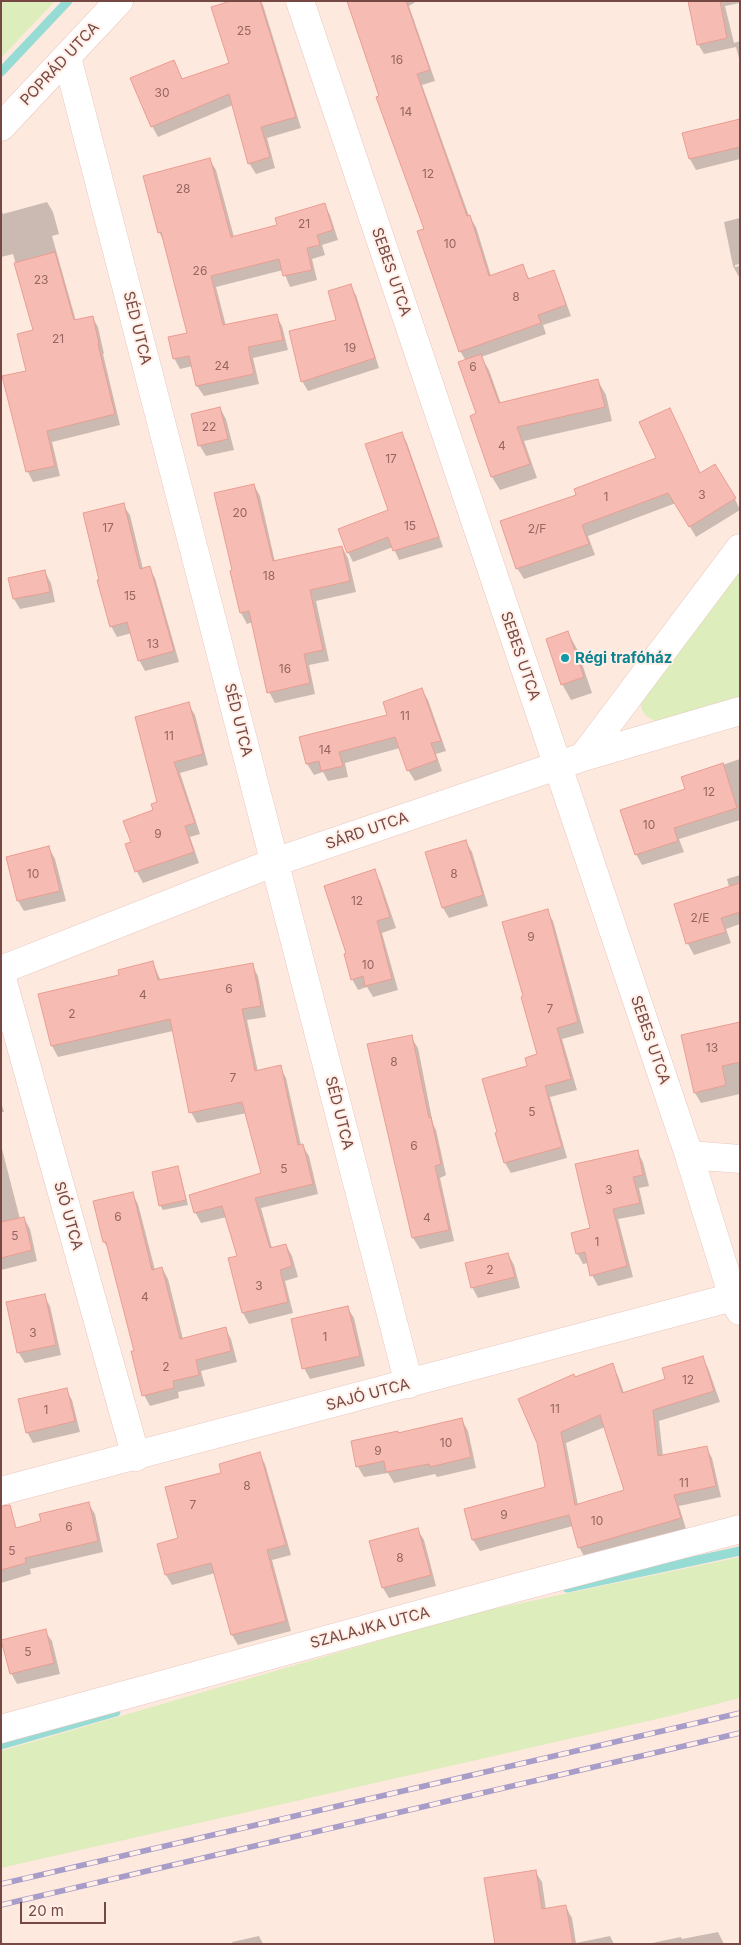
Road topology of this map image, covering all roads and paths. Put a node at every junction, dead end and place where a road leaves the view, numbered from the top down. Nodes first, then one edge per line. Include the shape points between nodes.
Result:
1 (119, 1) edge
2 (300, 1) edge
3 (67, 57) junction
4 (1, 127) edge
5 (740, 548) edge
6 (740, 711) edge
7 (583, 757) junction
8 (557, 767) junction
9 (275, 862) junction
10 (1, 970) edge
11 (1, 975) edge
12 (689, 1156) junction
13 (740, 1158) edge
14 (737, 1304) edge
15 (409, 1384) junction
16 (136, 1457) junction
17 (1, 1491) edge
18 (740, 1529) edge
19 (1, 1729) edge

1 - 3 street, POPRÁD UTCA
2 - 8 street, SEBES UTCA
3 - 4 street, POPRÁD UTCA
3 - 9 street, SÉD UTCA
5 - 7 street
6 - 7 street, SÁRD UTCA
7 - 8 street, SÁRD UTCA
8 - 9 street, SÁRD UTCA
8 - 12 street, SEBES UTCA
9 - 10 street, SÁRD UTCA
9 - 15 street, SÉD UTCA
11 - 16 street, SIÓ UTCA
12 - 13 street
12 - 14 street, SEBES UTCA
14 - 15 street, SAJÓ UTCA
15 - 16 street, SAJÓ UTCA
16 - 17 street, SAJÓ UTCA
18 - 19 street, SZALAJKA UTCA

